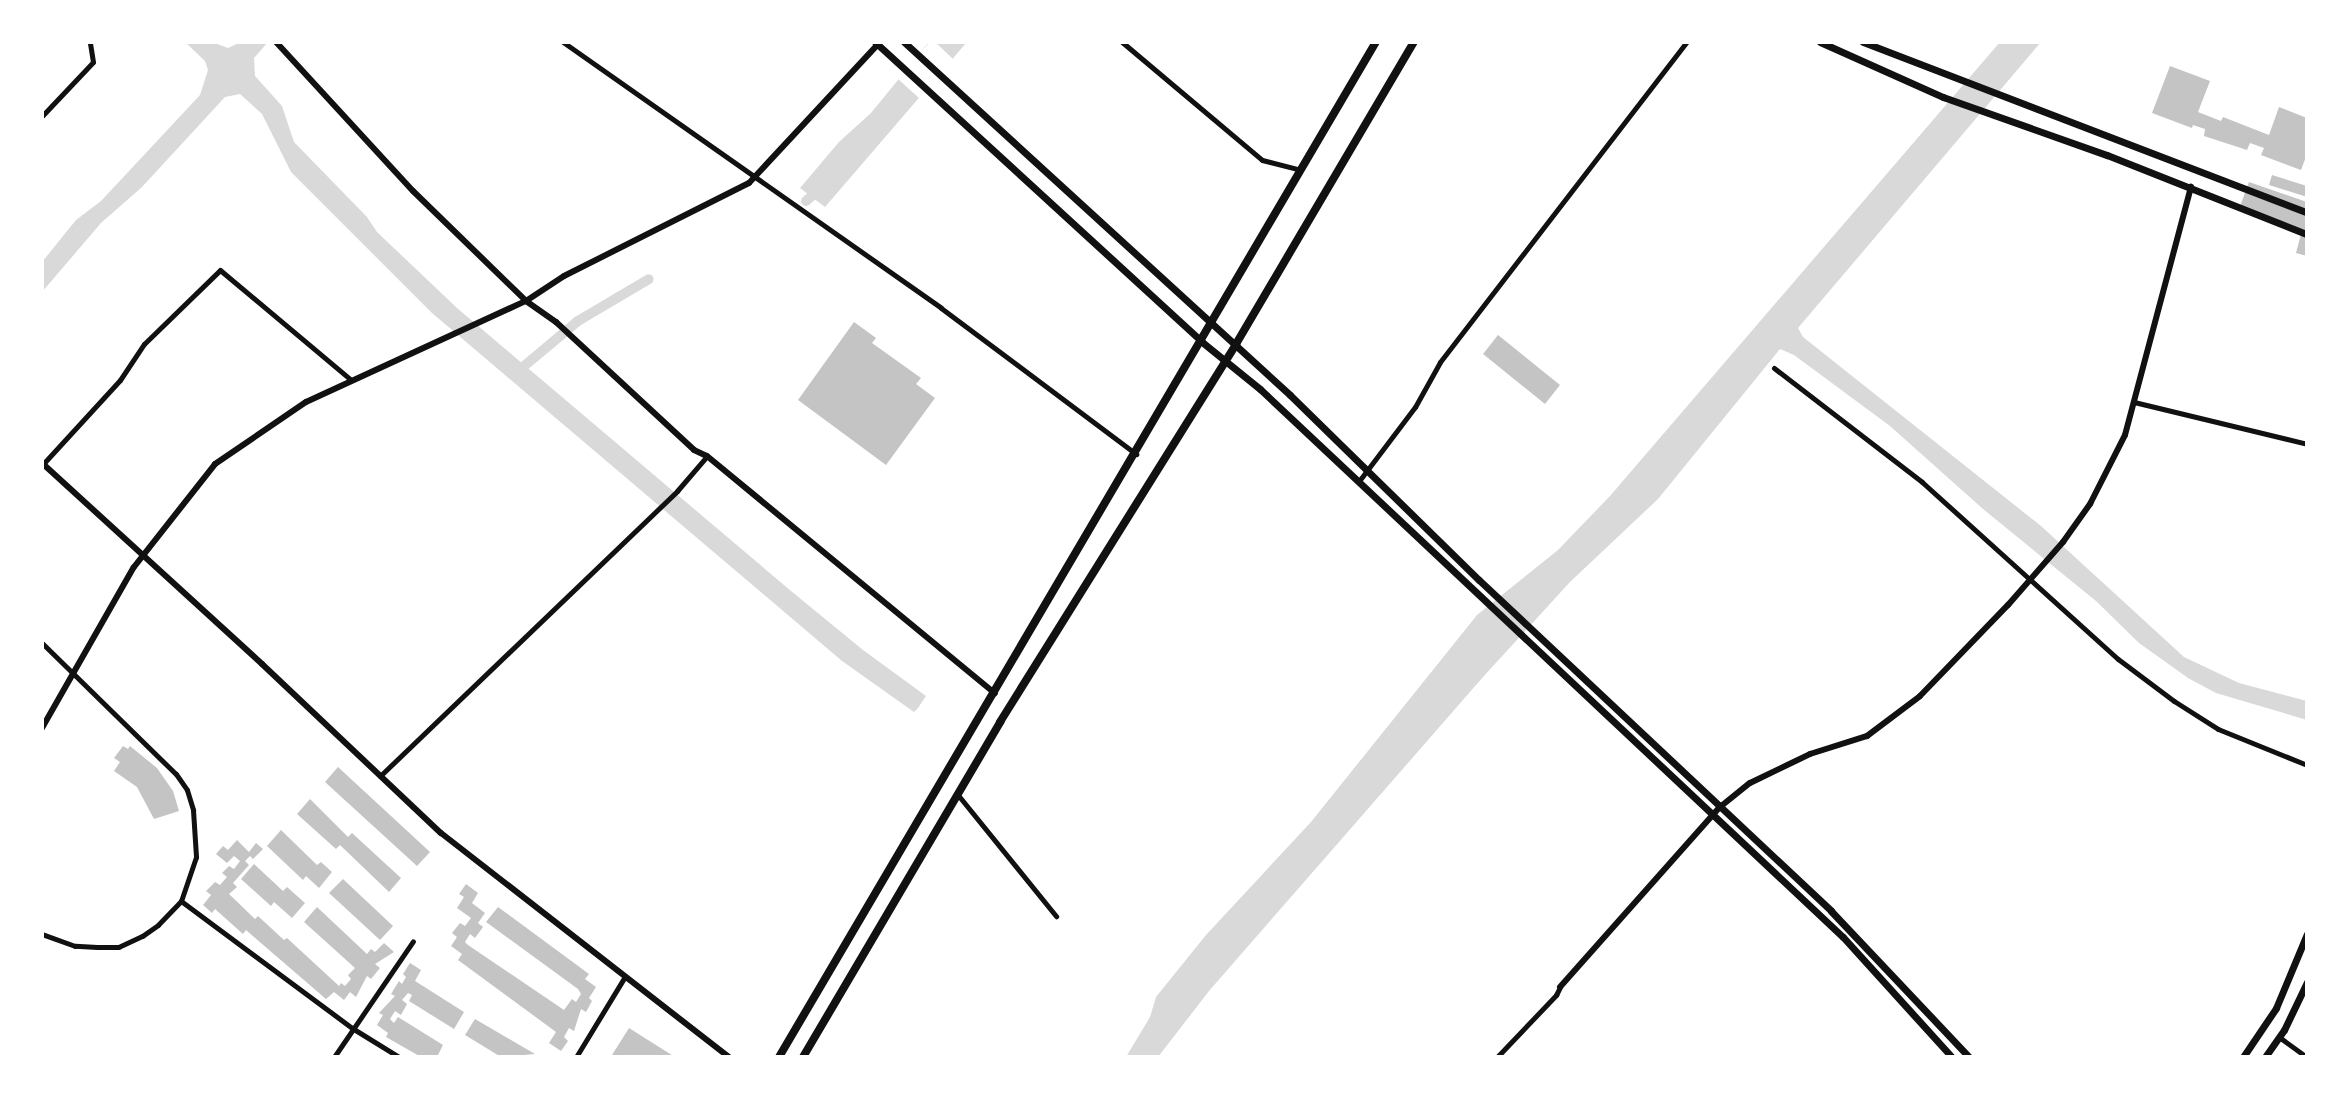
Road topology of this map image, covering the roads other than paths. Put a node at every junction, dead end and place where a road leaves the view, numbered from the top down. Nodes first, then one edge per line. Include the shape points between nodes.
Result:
1 (90, 42) edge
2 (276, 42) edge
3 (563, 42) edge
4 (904, 42) edge
5 (1122, 42) edge
6 (1376, 42) edge
7 (1414, 42) edge
8 (1686, 42) edge
9 (1820, 42) edge
10 (1863, 42) edge
11 (878, 43) edge
12 (42, 116) edge
13 (1302, 170) junction
14 (757, 177) junction
15 (2191, 187) junction
16 (2307, 212) edge
17 (2307, 234) edge
18 (526, 301) junction
19 (1213, 322) junction
20 (1202, 342) junction
21 (1236, 344) junction
22 (1224, 360) junction
23 (1774, 368) dead end
24 (351, 380) junction
25 (2134, 402) junction
26 (2307, 444) edge
27 (1136, 454) junction
28 (707, 456) junction
29 (42, 463) edge
30 (1368, 471) junction
31 (1358, 482) junction
32 (143, 555) junction
33 (2030, 580) junction
34 (42, 643) edge
35 (74, 674) junction
36 (995, 693) junction
37 (42, 728) edge
38 (2307, 765) edge
39 (380, 776) junction
40 (958, 794) junction
41 (1720, 807) junction
42 (1712, 816) junction
43 (181, 901) junction
44 (1056, 916) dead end
45 (42, 934) edge
46 (2307, 934) edge
47 (413, 941) dead end
48 (624, 978) junction
49 (2307, 982) edge
50 (1560, 987) joint
51 (352, 1028) junction
52 (2279, 1037) junction
53 (334, 1057) edge
54 (399, 1057) edge
55 (576, 1057) edge
56 (729, 1057) edge
57 (779, 1057) edge
58 (803, 1057) edge
59 (1497, 1057) edge
60 (1952, 1057) edge
61 (1969, 1057) edge
62 (2243, 1057) edge
63 (2265, 1057) edge
64 (2307, 1057) edge

1 - 12 street via 93,62
2 - 18 street via 413,191
3 - 14 street
4 - 19 main road
5 - 13 street via 1262,160
6 - 13 main road
7 - 21 main road
8 - 30 street via 1440,362
9 - 15 main road via 1943,97
10 - 16 main road
11 - 14 street
11 - 20 main road
13 - 19 main road
14 - 18 street via 564,276
14 - 27 street
15 - 17 main road
15 - 25 street
18 - 24 street
18 - 28 street
19 - 20 main road
19 - 21 main road
20 - 22 main road
20 - 27 main road
21 - 22 main road
21 - 30 main road
22 - 31 main road
22 - 40 main road
23 - 33 street via 1922,482
24 - 29 street via 220,270 144,344 120,380
24 - 32 street via 306,402 215,464
25 - 26 street
25 - 33 street via 2111,467 2063,542
27 - 36 main road
28 - 36 street
28 - 39 street via 677,491
29 - 32 street
30 - 31 street
30 - 41 main road
31 - 42 main road
32 - 35 street
32 - 39 street
33 - 38 street via 2174,701 2218,729
33 - 41 street via 1920,696 1867,736 1810,754 1750,783
34 - 35 street
35 - 37 street
35 - 43 street via 162,757 187,790 196,857
36 - 57 main road
39 - 48 street via 452,843
40 - 44 street
40 - 58 main road
41 - 42 street
41 - 61 main road via 1872,952
42 - 50 street
42 - 60 main road via 1854,948
43 - 45 street via 158,925 118,947 75,946
43 - 51 street
46 - 62 main road via 2276,1008
47 - 51 street
48 - 55 street
48 - 56 street
49 - 52 main road
50 - 59 street
51 - 53 street
51 - 54 street
52 - 63 main road
52 - 64 street

